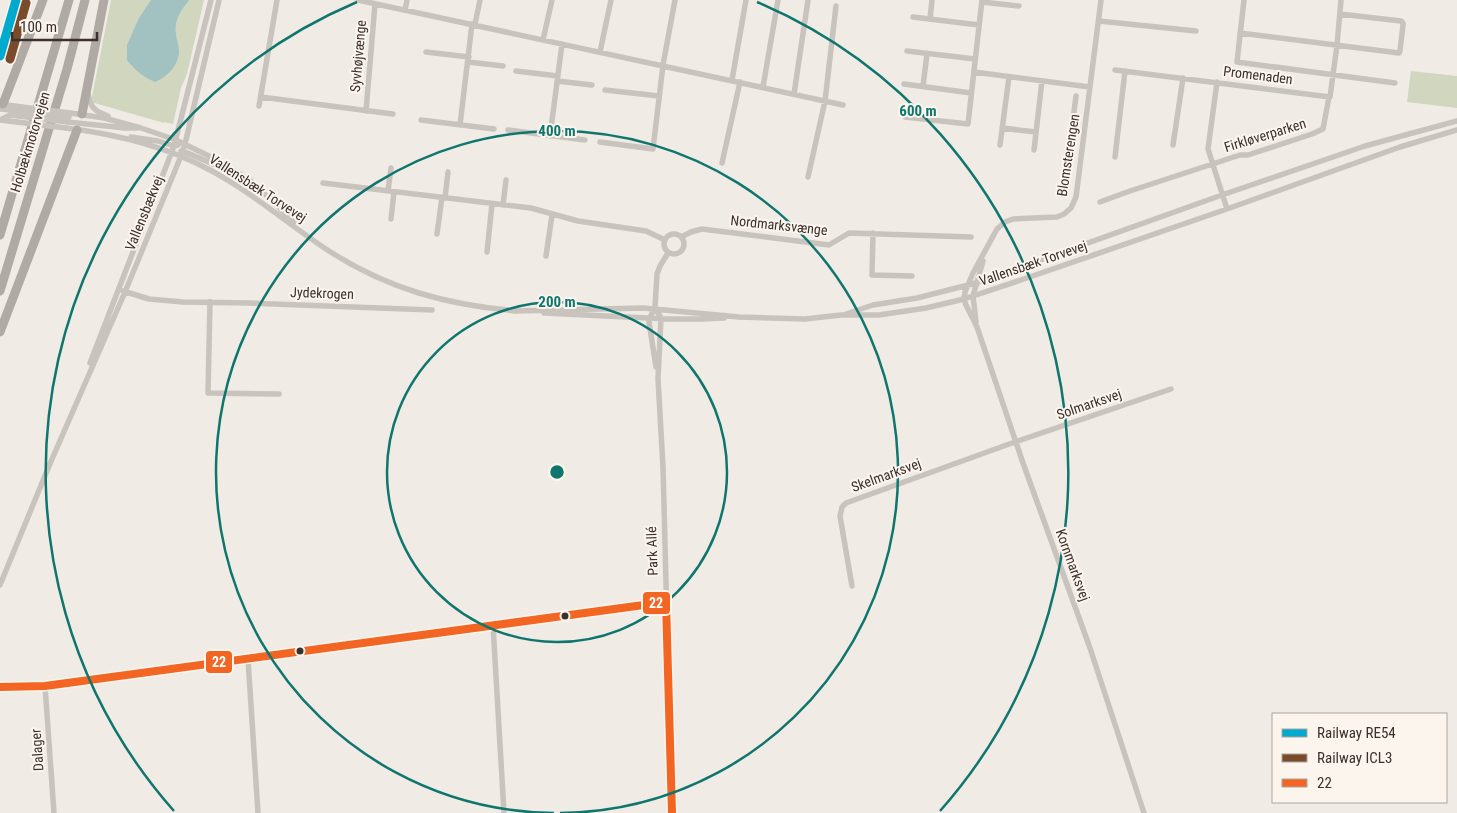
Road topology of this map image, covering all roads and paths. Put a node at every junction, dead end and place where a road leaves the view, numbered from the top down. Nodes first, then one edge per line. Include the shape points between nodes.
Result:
1 (43, 0) edge
2 (69, 0) edge
3 (85, 0) edge
4 (104, 0) edge
5 (211, 0) edge
6 (219, 0) edge
7 (277, 0) edge
8 (358, 0) edge
9 (407, 0) edge
10 (480, 0) edge
11 (552, 0) edge
12 (611, 0) edge
13 (675, 0) edge
14 (746, 0) edge
15 (778, 0) edge
16 (808, 0) edge
17 (932, 0) edge
18 (1101, 0) edge
19 (1244, 0) edge
20 (1341, 0) edge
21 (982, 1) edge
22 (375, 4) junction
23 (836, 6) dead end
24 (1019, 6) dead end
25 (405, 10) junction
26 (1340, 14) junction
27 (913, 17) dead end
28 (930, 18) junction
29 (1098, 21) junction
30 (474, 24) junction
31 (979, 25) junction
32 (1196, 32) dead end
33 (1240, 33) junction
34 (544, 40) junction
35 (562, 44) junction
36 (1337, 45) junction
37 (907, 51) dead end
38 (426, 52) dead end
39 (600, 52) junction
40 (927, 54) junction
41 (468, 59) junction
42 (975, 59) junction
43 (662, 65) junction
44 (503, 66) dead end
45 (1115, 70) dead end
46 (516, 71) dead end
47 (1125, 71) junction
48 (974, 72) junction
49 (1333, 75) junction
50 (1009, 77) junction
51 (1183, 78) junction
52 (557, 79) junction
53 (732, 80) junction
54 (1042, 81) junction
55 (740, 82) junction
56 (1217, 82) junction
57 (1395, 83) dead end
58 (88, 84) junction
59 (904, 84) dead end
60 (592, 85) dead end
61 (923, 86) junction
62 (763, 87) junction
63 (1090, 87) junction
64 (606, 90) dead end
65 (971, 93) junction
66 (794, 94) junction
67 (659, 96) junction
68 (1076, 96) dead end
69 (261, 97) junction
70 (1329, 97) junction
71 (825, 100) junction
72 (843, 105) dead end
73 (259, 106) dead end
74 (1, 107) edge
75 (366, 110) junction
76 (20, 114) junction
77 (393, 114) dead end
78 (69, 117) junction
79 (905, 118) dead end
80 (0, 120) edge
81 (421, 120) dead end
82 (1457, 121) edge
83 (79, 122) junction
84 (129, 124) junction
85 (460, 125) junction
86 (1071, 127) junction
87 (141, 128) junction
88 (1002, 128) junction
89 (1085, 128) junction
90 (494, 129) dead end
91 (508, 130) dead end
92 (1457, 130) edge
93 (1036, 132) junction
94 (101, 133) junction
95 (550, 136) junction
96 (585, 140) dead end
97 (600, 142) dead end
98 (175, 143) junction
99 (185, 144) junction
100 (1000, 145) dead end
101 (1173, 145) dead end
102 (1034, 150) dead end
103 (172, 152) junction
104 (182, 153) junction
105 (1115, 157) dead end
106 (722, 163) dead end
107 (1212, 164) junction
108 (391, 168) dead end
109 (448, 172) dead end
110 (808, 177) dead end
111 (250, 180) junction
112 (506, 180) dead end
113 (323, 183) dead end
114 (1064, 189) dead end
115 (391, 191) junction
116 (1222, 195) junction
117 (443, 198) junction
118 (1100, 202) dead end
119 (492, 204) junction
120 (503, 205) junction
121 (1226, 209) junction
122 (552, 215) junction
123 (391, 219) dead end
124 (873, 233) junction
125 (438, 234) dead end
126 (0, 235) edge
127 (971, 237) dead end
128 (310, 238) junction
129 (681, 238) junction
130 (665, 240) junction
131 (487, 252) dead end
132 (985, 252) junction
133 (668, 253) junction
134 (546, 256) dead end
135 (912, 276) dead end
136 (976, 283) junction
137 (967, 286) junction
138 (118, 289) junction
139 (0, 291) edge
140 (125, 292) junction
141 (973, 296) junction
142 (964, 299) junction
143 (210, 302) junction
144 (656, 308) junction
145 (432, 310) dead end
146 (515, 311) junction
147 (842, 316) junction
148 (650, 317) junction
149 (738, 317) junction
150 (661, 318) junction
151 (977, 327) junction
152 (0, 332) edge
153 (658, 379) junction
154 (1171, 389) dead end
155 (279, 394) dead end
156 (65, 428) junction
157 (1015, 442) junction
158 (0, 585) edge
159 (852, 586) dead end
160 (666, 602) junction
161 (493, 625) junction
162 (248, 658) junction
163 (45, 686) junction
164 (0, 687) edge
165 (54, 813) edge
166 (258, 813) edge
167 (504, 813) edge
168 (672, 813) edge
169 (1144, 813) edge

1 - 74 highway
2 - 126 highway, Holbækmotorvejen
3 - 139 highway, Holbækmotorvejen
4 - 58 highway
5 - 98 street, Vallensbækvej
6 - 99 street, Vallensbækvej
7 - 69 street
8 - 22 street, Syvhøjvænge
9 - 25 street
10 - 30 street
11 - 34 street
12 - 39 street
13 - 43 street
14 - 53 street
15 - 62 street
16 - 66 street
17 - 28 street
18 - 29 street, Blomsterengen
19 - 33 street
20 - 26 street
21 - 24 street
21 - 31 street
22 - 25 street, Syvhøjvænge
22 - 75 street, Syvhøjvænge
23 - 71 street
25 - 30 street, Syvhøjvænge
26 - 36 street
26 - 36 street via 1401,21 1402,39 1399,53
27 - 28 street
28 - 31 street
29 - 32 street
29 - 63 street, Blomsterengen
30 - 34 street, Syvhøjvænge
30 - 41 street
31 - 42 street
33 - 36 street
33 - 49 street via 1238,63
34 - 35 street, Syvhøjvænge
35 - 39 street, Syvhøjvænge
35 - 52 street
36 - 49 street
37 - 40 street
38 - 41 street
39 - 43 street, Syvhøjvænge
40 - 42 street
40 - 61 street
41 - 44 street
41 - 85 street
42 - 48 street
43 - 53 street, Syvhøjvænge
43 - 67 street
45 - 47 street, Promenaden
46 - 52 street
47 - 51 street, Promenaden
47 - 105 street
48 - 50 street
48 - 65 street
49 - 57 street
49 - 70 street
50 - 54 street
50 - 88 street
51 - 56 street, Promenaden
51 - 101 street
52 - 60 street
52 - 95 street
53 - 55 street, Syvhøjvænge
54 - 63 street
54 - 93 street
55 - 62 street, Syvhøjvænge
55 - 106 street
56 - 70 street, Promenaden
56 - 107 street, Firkløverparken via 1208,149
58 - 83 highway
58 - 84 street via 90,104 94,109
59 - 61 street
61 - 65 street
62 - 66 street, Syvhøjvænge
63 - 89 street, Blomsterengen
64 - 67 street
65 - 79 street via 968,124
66 - 71 street, Syvhøjvænge
67 - 97 street via 653,149
68 - 86 street
69 - 73 street
69 - 75 street, Syvhøjvænge
70 - 107 street, Firkløverparken via 1323,129 1248,156 1240,155
71 - 72 street, Syvhøjvænge
71 - 110 street
74 - 76 street, Vallensbæk Torvevej
74 - 80 street, Vallensbæk Torvevej
75 - 77 street, Syvhøjvænge
76 - 78 street, Vallensbæk Torvevej, bridge
76 - 78 street, bridge
76 - 80 street, Vallensbæk Torvevej
76 - 83 street, Vallensbæk Torvevej, bridge via 66,128
78 - 83 street, Vallensbæk Torvevej
78 - 83 street
81 - 85 street
82 - 116 street, Vallensbæk Torvevej via 1365,146
83 - 84 street, Vallensbæk Torvevej
83 - 87 street
83 - 94 street, Vallensbæk Torvevej
83 - 152 highway
84 - 87 street, Vallensbæk Torvevej
85 - 90 street
86 - 89 street
86 - 114 street
87 - 98 street, Vallensbæk Torvevej
88 - 93 street
88 - 100 street
89 - 132 street, Blomsterengen via 1076,197 1071,208 1057,217 1005,222 997,229
91 - 95 street
92 - 121 street, Vallensbæk Torvevej
93 - 102 street
94 - 98 street
94 - 103 street, Vallensbæk Torvevej
95 - 96 street
98 - 99 street
98 - 103 street, Vallensbækvej
99 - 104 street, Vallensbækvej
99 - 111 street, Vallensbæk Torvevej
103 - 104 street, Vallensbæk Torvevej
103 - 138 street, Vallensbækvej
104 - 111 street
104 - 128 street, Vallensbæk Torvevej via 228,180
104 - 140 street, Vallensbækvej
107 - 116 street, Firkløverparken
107 - 118 street, Firkløverparken
108 - 115 street
109 - 117 street
111 - 128 street, Vallensbæk Torvevej
112 - 120 street
113 - 115 street
115 - 117 street
115 - 123 street
116 - 121 street
116 - 136 street, Vallensbæk Torvevej
117 - 119 street
117 - 125 street
119 - 120 street
119 - 131 street
120 - 122 street via 531,208
121 - 141 street, Vallensbæk Torvevej
122 - 130 street via 646,231
122 - 134 street
124 - 127 street, Nordmarksvænge
124 - 129 street, Nordmarksvænge via 849,233 829,245 702,229
124 - 135 street via 872,275
128 - 146 street, Vallensbæk Torvevej via 365,272 406,289 449,302
129 - 130 street via 675,234
129 - 133 street via 684,244 682,251
130 - 133 street via 664,248
132 - 136 street, Blomsterengen
132 - 137 street, Blomsterengen
133 - 144 street via 658,274
136 - 137 street, Vallensbæk Torvevej
136 - 141 street, Blomsterengen
137 - 142 street, Blomsterengen
137 - 147 street, Vallensbæk Torvevej via 873,305
138 - 140 street, Jydekrogen
138 - 156 street, Vallensbækvej
140 - 143 street, Jydekrogen via 149,299
140 - 156 street, Vallensbækvej
141 - 142 street, Vallensbæk Torvevej
141 - 151 street, Kornmarksvej
142 - 147 street, Vallensbæk Torvevej via 901,312
142 - 151 street, Kornmarksvej
143 - 145 street, Jydekrogen
143 - 155 street via 208,393
144 - 146 street, Vallensbæk Torvevej
144 - 148 street
144 - 149 street, Vallensbæk Torvevej
144 - 150 street, Park Allé
146 - 148 street, Vallensbæk Torvevej
147 - 149 street, Vallensbæk Torvevej via 805,319
148 - 150 street, Vallensbæk Torvevej
148 - 153 street, Park Allé
149 - 150 street, Vallensbæk Torvevej
150 - 153 street, Park Allé
151 - 157 street, Kornmarksvej
153 - 160 street, Park Allé
154 - 157 street, Solmarksvej
156 - 158 street, Vallensbækvej
157 - 159 street, Skelmarksvej via 846,503 840,516
157 - 169 street, Kornmarksvej via 1090,648
160 - 161 street
160 - 168 street, Park Allé
161 - 162 street
161 - 167 street
162 - 163 street
162 - 166 street
163 - 164 street
163 - 165 street, Dalager

